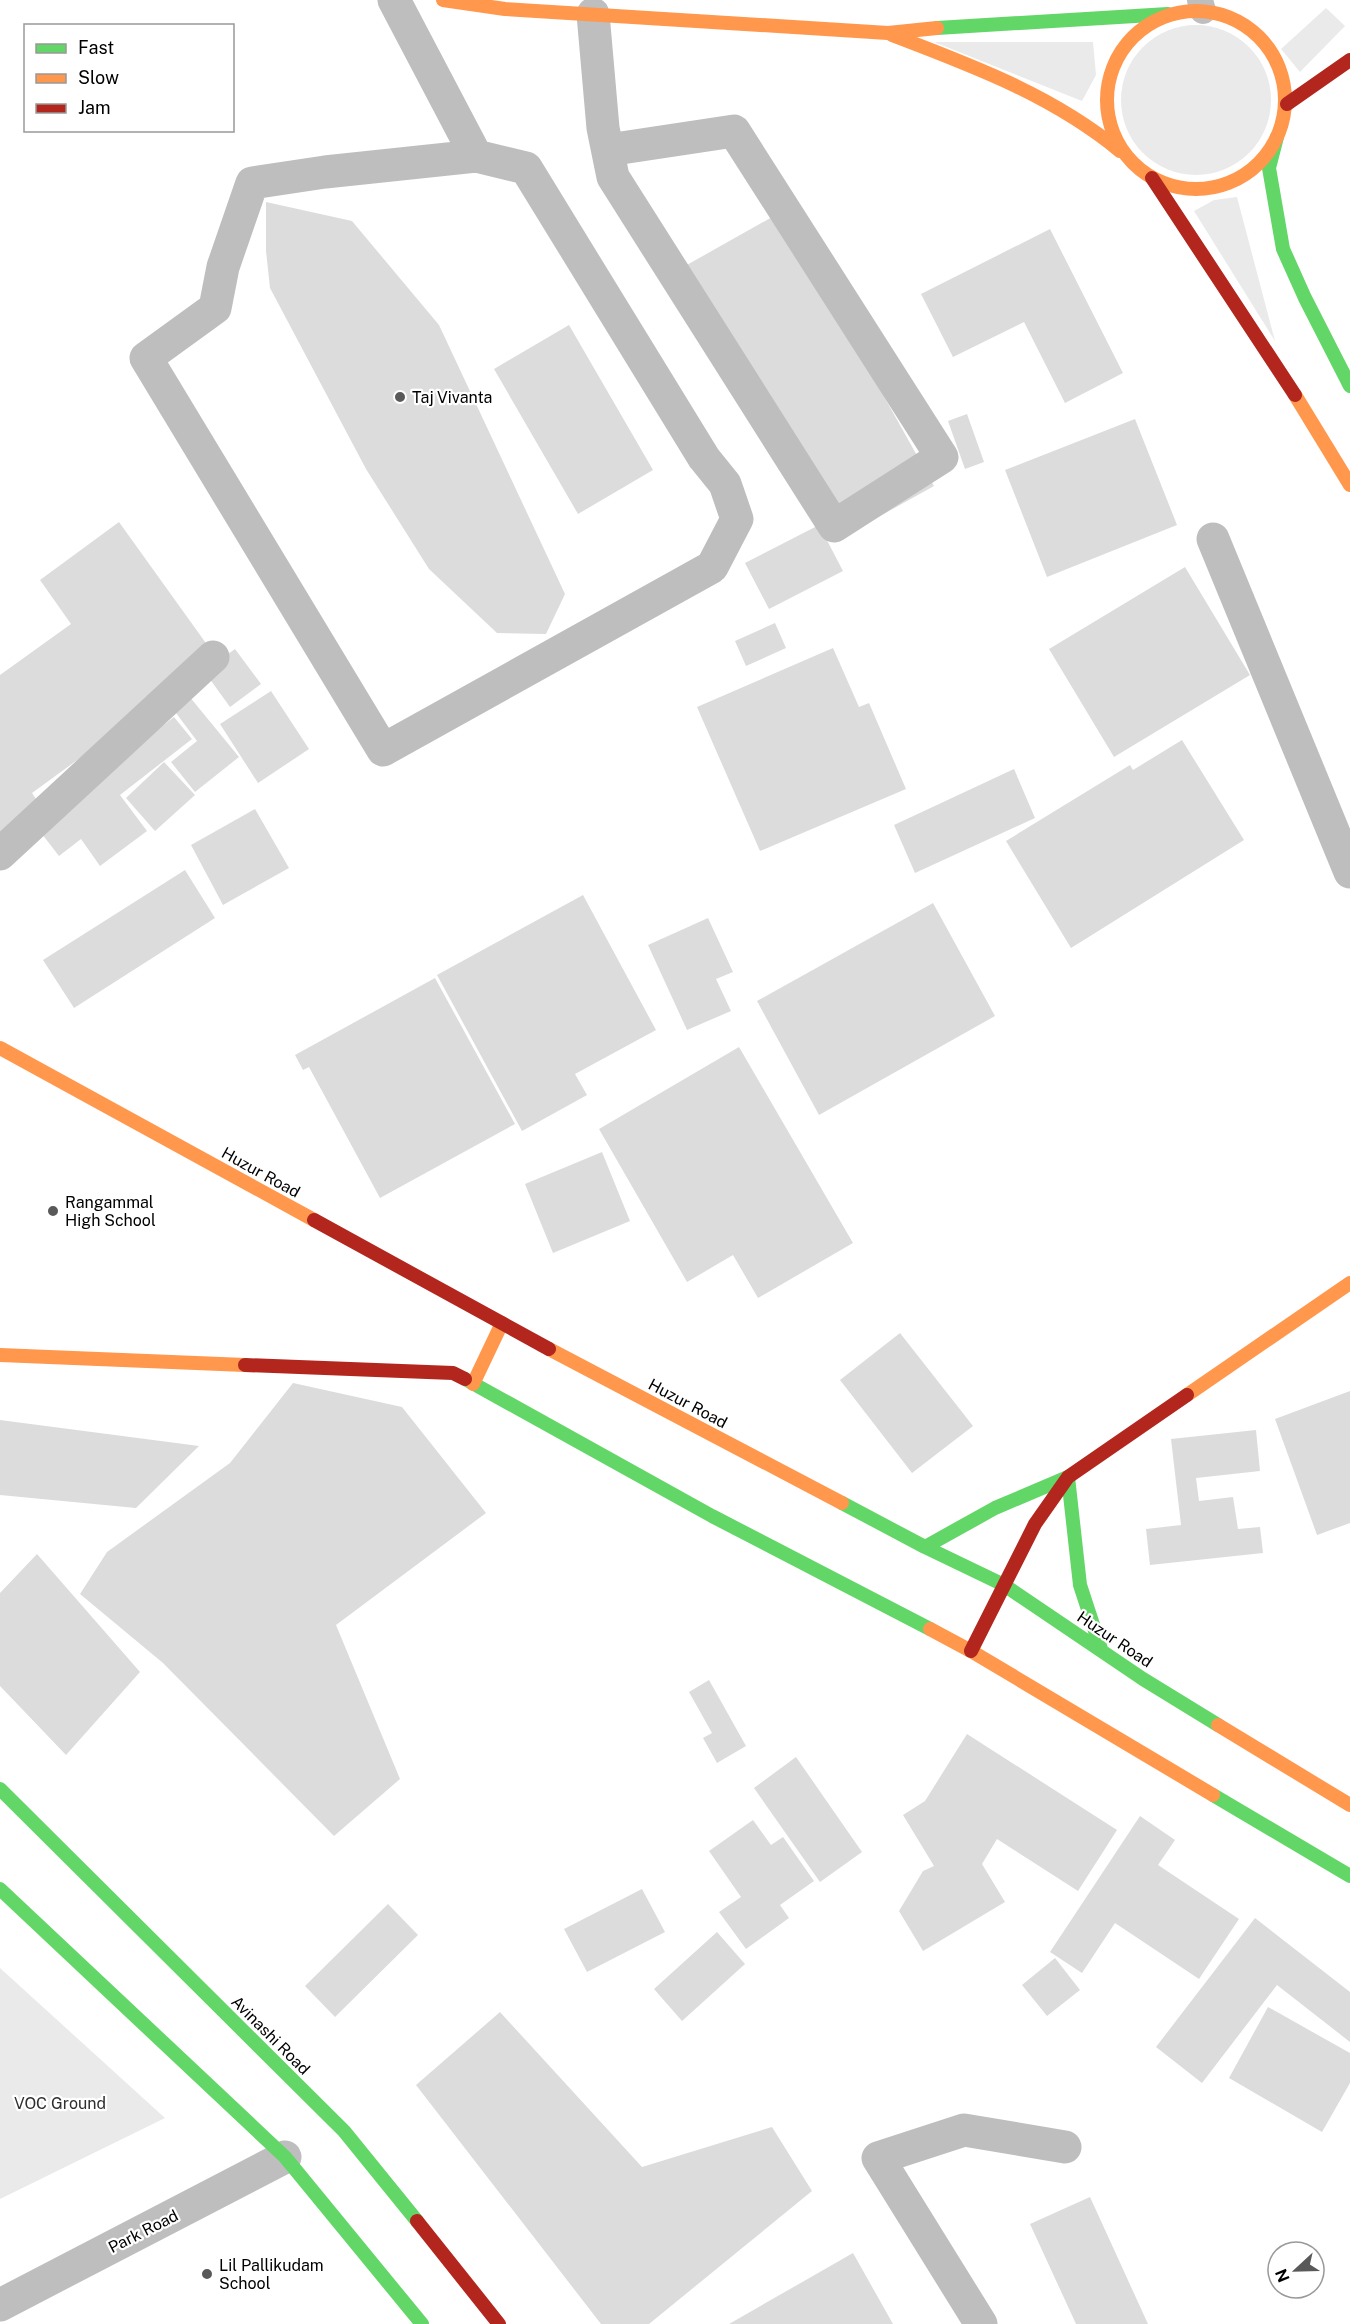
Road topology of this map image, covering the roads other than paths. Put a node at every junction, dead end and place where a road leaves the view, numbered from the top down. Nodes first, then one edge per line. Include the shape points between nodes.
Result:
1 (394, 0) edge
2 (443, 0) edge
3 (1231, 3) dead end
4 (1201, 5) edge
5 (593, 14) junction
6 (1168, 14) junction
7 (888, 33) junction
8 (1350, 60) edge
9 (1287, 104) junction
10 (1279, 132) junction
11 (608, 150) junction
12 (476, 156) junction
13 (1129, 160) junction
14 (1152, 178) junction
15 (1350, 386) edge
16 (1350, 485) edge
17 (1213, 539) dead end
18 (213, 657) dead end
19 (0, 854) edge
20 (1350, 872) edge
21 (0, 1048) edge
22 (1350, 1283) edge
23 (502, 1323) junction
24 (0, 1355) edge
25 (473, 1384) junction
26 (1068, 1477) junction
27 (925, 1548) junction
28 (1004, 1585) junction
29 (1101, 1649) junction
30 (971, 1651) junction
31 (0, 1789) edge
32 (1350, 1805) edge
33 (1350, 1876) edge
34 (0, 1889) edge
35 (1065, 2147) dead end
36 (285, 2157) junction
37 (0, 2305) edge
38 (414, 2321) edge
39 (499, 2324) edge
40 (981, 2324) edge

1 - 12 street
2 - 5 main road via 505,9
3 - 4 main road
4 - 6 main road
4 - 9 main road via 1254,33 1272,54
5 - 7 main road
5 - 11 street
6 - 7 main road
6 - 13 main road via 1145,25 1127,42 1113,64 1107,114
7 - 13 main road via 995,75 1045,101 1101,134
8 - 9 main road
9 - 10 main road
10 - 14 main road via 1251,170 1228,183 1203,189 1177,187
10 - 15 main road via 1269,168 1283,249
11 - 11 street via 613,177 834,526 942,457 734,131 670,154
12 - 12 street via 526,168 704,458 725,484 736,519 712,567 383,750 146,358 215,308 223,267 252,183
13 - 14 main road
14 - 16 main road via 1268,352
17 - 20 street
18 - 19 street
21 - 23 main road, Huzur Road
22 - 26 main road
23 - 25 main road
23 - 27 main road, Huzur Road
24 - 25 main road via 453,1373
25 - 30 main road via 712,1516
26 - 27 main road via 995,1508
26 - 28 main road via 1035,1524
26 - 29 main road via 1080,1585
27 - 28 main road, Huzur Road
28 - 29 main road, Huzur Road
28 - 30 main road
29 - 32 main road, Huzur Road via 1143,1679
30 - 33 main road
31 - 39 main road, Avinashi Road via 344,2131
34 - 36 main road
35 - 40 street via 964,2130 878,2158
36 - 37 street, Park Road
36 - 38 main road

